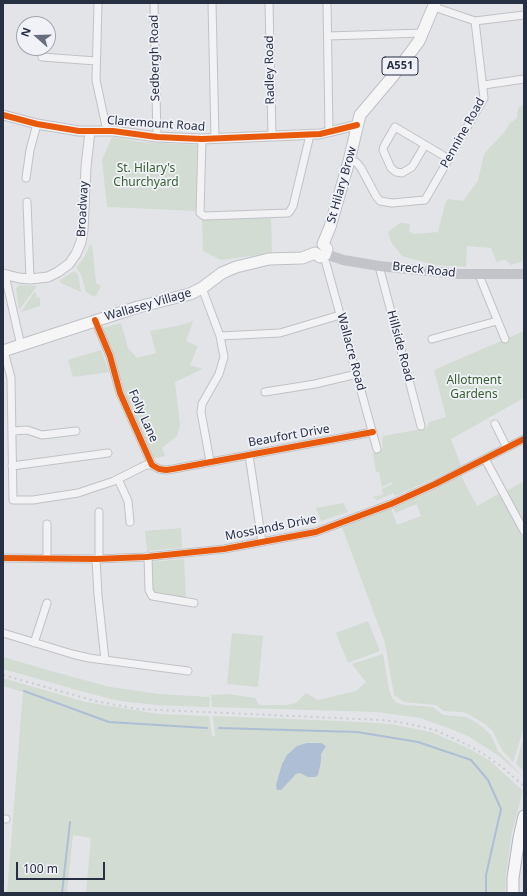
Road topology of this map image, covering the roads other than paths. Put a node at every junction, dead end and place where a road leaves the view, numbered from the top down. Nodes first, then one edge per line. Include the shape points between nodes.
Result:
1 (98, 3) edge
2 (154, 3) edge
3 (212, 3) edge
4 (269, 3) edge
5 (327, 3) edge
6 (434, 5) edge
7 (524, 15) edge
8 (475, 21) junction
9 (423, 33) junction
10 (328, 36) junction
11 (42, 57) dead end
12 (96, 61) junction
13 (524, 79) edge
14 (484, 85) junction
15 (3, 115) edge
16 (37, 124) junction
17 (357, 125) junction
18 (90, 131) junction
19 (107, 131) junction
20 (329, 132) junction
21 (310, 134) junction
22 (272, 136) junction
23 (157, 137) junction
24 (215, 138) junction
25 (202, 139) junction
26 (425, 145) junction
27 (449, 159) junction
28 (349, 161) junction
29 (26, 178) dead end
30 (27, 202) dead end
31 (322, 252) junction
32 (378, 266) junction
33 (4, 274) edge
34 (524, 274) edge
35 (479, 275) junction
36 (30, 279) junction
37 (202, 288) junction
38 (340, 315) junction
39 (95, 320) junction
40 (497, 321) junction
41 (220, 336) junction
42 (432, 339) dead end
43 (505, 339) dead end
44 (21, 346) junction
45 (4, 351) edge
46 (357, 374) junction
47 (265, 392) dead end
48 (495, 424) dead end
49 (422, 426) dead end
50 (13, 431) junction
51 (76, 431) dead end
52 (373, 432) junction
53 (524, 439) edge
54 (507, 448) junction
55 (377, 449) dead end
56 (108, 454) dead end
57 (249, 455) junction
58 (485, 459) junction
59 (210, 461) junction
60 (152, 465) junction
61 (12, 466) junction
62 (118, 479) junction
63 (98, 512) dead end
64 (130, 522) dead end
65 (47, 524) dead end
66 (524, 530) edge
67 (262, 542) junction
68 (148, 556) junction
69 (3, 558) edge
70 (47, 559) junction
71 (98, 559) junction
72 (47, 603) dead end
73 (194, 603) dead end
74 (3, 634) edge
75 (34, 643) junction
76 (105, 660) junction
77 (188, 671) dead end
78 (524, 816) edge
79 (514, 893) edge

1 - 12 street
2 - 23 street, Sedbergh Road
3 - 24 street
4 - 22 street, Radley Road
5 - 10 street
6 - 8 street
6 - 9 main road, A551
7 - 8 street
8 - 14 street, Pennine Road
9 - 10 street
9 - 17 main road, A551 via 393,76 360,115
10 - 20 street
11 - 12 street
12 - 19 street via 96,80
13 - 14 street
14 - 27 street, Pennine Road via 484,98
15 - 16 street, Claremount Road
16 - 18 street, Claremount Road
16 - 29 street
17 - 20 street, Claremount Road
17 - 28 main road, St Hilary Brow / A551
18 - 19 street, Claremount Road
18 - 36 street, Broadway via 81,242 69,264 58,272
19 - 23 street, Claremount Road
20 - 21 street, Claremount Road
21 - 22 street, Claremount Road
21 - 25 street via 293,206 288,213 204,216 200,213
22 - 24 street, Claremount Road
23 - 25 street, Claremount Road
24 - 25 street, Claremount Road
26 - 26 street via 395,127 383,150 392,168 402,173 412,167
26 - 27 street
27 - 28 street, Pennine Road via 425,200 392,203 380,201 361,168 356,162
28 - 31 main road, St Hilary Brow / A551
30 - 36 street
31 - 32 main road, Breck Road via 343,260
31 - 37 main road via 302,258 269,260 236,267 222,273
31 - 38 street, Wallacre Road
32 - 35 main road, Breck Road
32 - 49 street, Hillside Road
33 - 36 street
33 - 44 street
34 - 35 main road, Breck Road
35 - 40 street
37 - 39 main road, Wallasey Village via 190,294
37 - 41 street
38 - 41 street via 280,333
38 - 46 street, Wallacre Road
39 - 44 main road, Wallasey Village
39 - 60 street, Folly Lane via 110,356 120,393
40 - 42 street
40 - 43 street
41 - 59 street via 224,357 222,366 202,404 201,412
44 - 45 main road, Wallasey Village
45 - 50 street via 12,378
46 - 47 street
46 - 52 street, Wallacre Road
48 - 54 street
50 - 51 street via 27,430 42,436
50 - 61 street
52 - 55 street, Wallacre Road
52 - 57 street, Beaufort Drive
53 - 54 street, Mosslands Drive
54 - 58 street, Mosslands Drive
56 - 61 street
57 - 59 street, Beaufort Drive
57 - 67 street
58 - 66 street
58 - 67 street, Mosslands Drive via 391,504 354,518 316,532
59 - 60 street via 166,470
60 - 62 street via 146,464
61 - 62 street via 13,500 33,500 78,493
62 - 64 street via 128,501
63 - 71 street
65 - 70 street
67 - 68 street, Mosslands Drive via 224,549
68 - 71 street, Mosslands Drive
68 - 73 street via 149,590 152,596
69 - 70 street, Mosslands Drive
70 - 71 street, Mosslands Drive
71 - 76 street via 98,595
72 - 75 street
74 - 75 street
75 - 76 street
76 - 77 street
78 - 79 main road via 513,878

